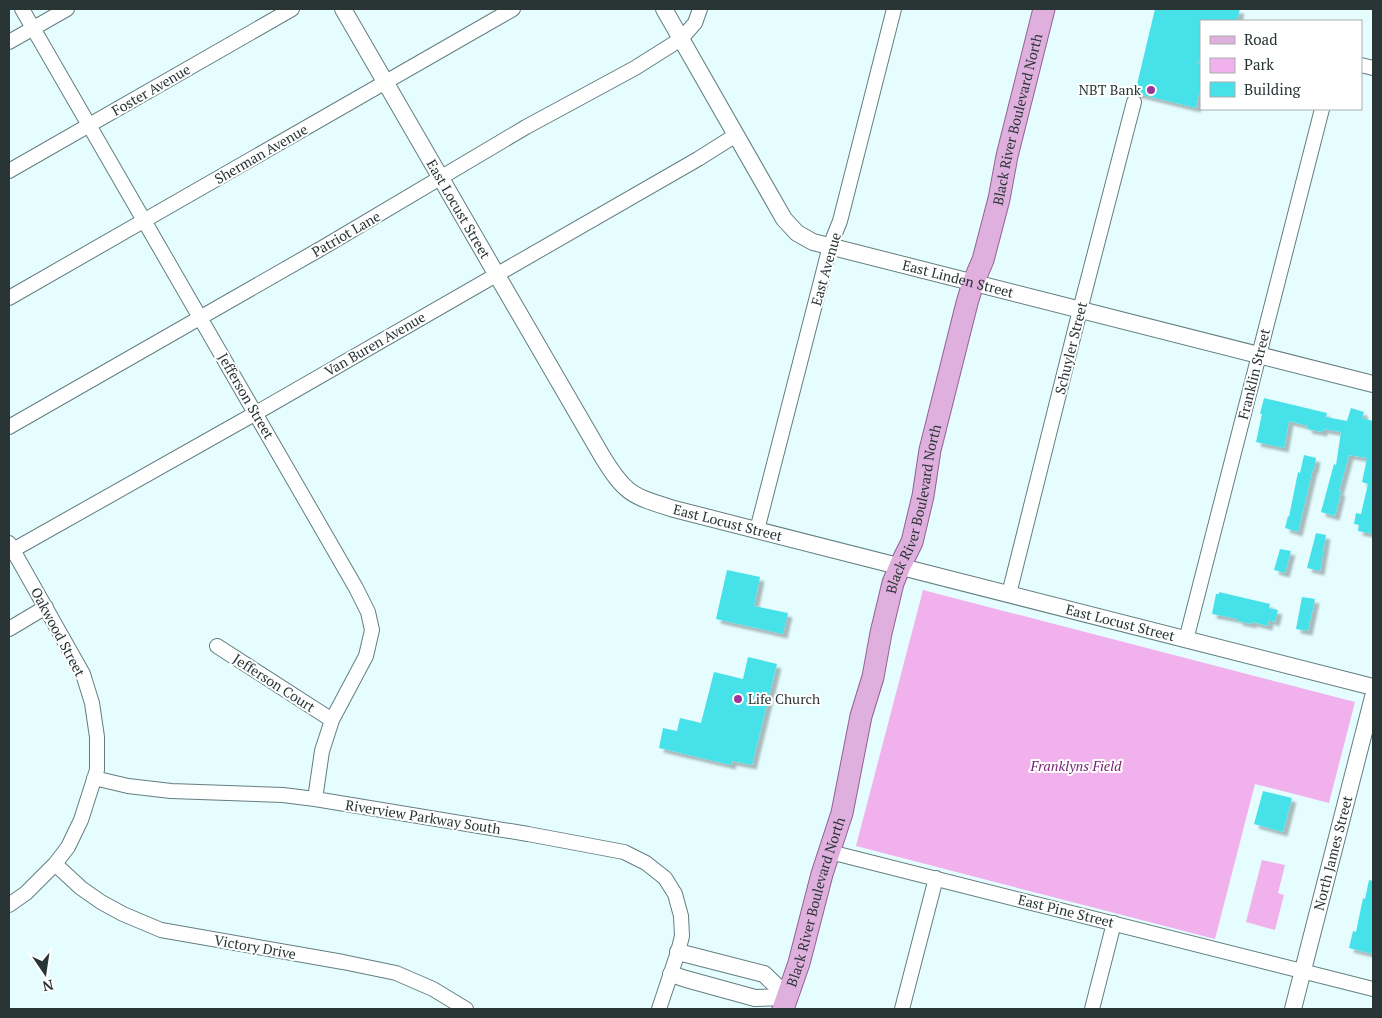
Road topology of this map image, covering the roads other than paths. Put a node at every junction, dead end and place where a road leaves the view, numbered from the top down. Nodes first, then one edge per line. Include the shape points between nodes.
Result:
1 (22, 9) edge
2 (67, 9) edge
3 (292, 9) edge
4 (343, 9) edge
5 (513, 9) edge
6 (664, 9) edge
7 (700, 9) edge
8 (894, 9) edge
9 (1044, 9) edge
10 (34, 28) junction
11 (681, 39) junction
12 (9, 42) edge
13 (385, 82) junction
14 (1134, 102) dead end
15 (1322, 110) edge
16 (89, 125) junction
17 (736, 135) junction
18 (9, 170) edge
19 (440, 179) junction
20 (144, 221) junction
21 (830, 246) junction
22 (497, 274) junction
23 (973, 283) junction
24 (9, 298) edge
25 (1080, 310) junction
26 (200, 317) junction
27 (1260, 355) junction
28 (1373, 384) edge
29 (256, 413) junction
30 (9, 427) edge
31 (757, 530) junction
32 (11, 547) edge
33 (900, 566) junction
34 (1009, 594) junction
35 (46, 607) junction
36 (9, 628) edge
37 (1186, 640) junction
38 (217, 646) dead end
39 (1373, 687) edge
40 (1373, 697) edge
41 (332, 720) junction
42 (94, 778) junction
43 (315, 799) junction
44 (830, 852) junction
45 (55, 864) junction
46 (936, 878) junction
47 (9, 905) edge
48 (1114, 923) junction
49 (678, 952) junction
50 (1303, 971) junction
51 (671, 974) junction
52 (1373, 989) edge
53 (785, 1003) edge
54 (466, 1009) edge
55 (659, 1009) edge
56 (902, 1009) edge
57 (1092, 1009) edge
58 (1292, 1009) edge

1 - 10 street, Jefferson Street
2 - 10 street
3 - 16 street, Foster Avenue
4 - 13 street, East Locust Street
5 - 13 street, Sherman Avenue
6 - 11 street, East Linden Street
7 - 11 street, Patriot Lane via 695,23
8 - 21 street, East Avenue via 840,221
9 - 23 main road, Black River Boulevard North via 995,216
10 - 12 street
10 - 16 street, Jefferson Street
11 - 17 street, East Linden Street
11 - 19 street, Patriot Lane
13 - 19 street, East Locust Street
13 - 20 street, Sherman Avenue
14 - 25 street, Schuyler Street
15 - 27 street, Franklin Street
16 - 18 street, Foster Avenue
16 - 20 street, Jefferson Street
17 - 21 street, East Linden Street via 784,219 813,242
17 - 22 street, Van Buren Avenue
19 - 22 street, East Locust Street
19 - 26 street, Patriot Lane
20 - 24 street, Sherman Avenue
20 - 26 street, Jefferson Street
21 - 23 street, East Linden Street
21 - 31 street, East Avenue
22 - 29 street, Van Buren Avenue
22 - 31 street, East Locust Street via 602,456 625,488 658,504
23 - 25 street, East Linden Street
23 - 33 main road, Black River Boulevard North via 930,450 912,542
25 - 27 street, East Linden Street
25 - 34 street, Schuyler Street
26 - 29 street, Jefferson Street
26 - 30 street, Patriot Lane
27 - 28 street, East Linden Street
27 - 37 street, Franklin Street
29 - 32 street, Van Buren Avenue
29 - 41 street, Jefferson Street via 368,612 372,630 366,656
31 - 33 street, East Locust Street
32 - 35 street, Oakwood Street
33 - 34 street, East Locust Street
33 - 44 main road, Black River Boulevard North via 893,583 873,677 861,716 844,805
34 - 37 street, East Locust Street
35 - 36 street
35 - 42 street, Oakwood Street via 83,674 92,703 97,738
37 - 39 street, East Locust Street
38 - 41 street, Jefferson Court
40 - 50 street, North James Street
41 - 43 street, Jefferson Street via 322,751
42 - 43 street, Riverview Parkway South via 171,791
42 - 45 street, Oakwood Street via 81,820 68,847
43 - 49 street, Riverview Parkway South via 528,834 634,856 665,878 674,894 681,916 682,936
44 - 46 street, East Pine Street
44 - 53 main road, Black River Boulevard North
45 - 47 street, Oakwood Street
45 - 54 street, Victory Drive via 101,902 161,930 396,973 434,989
46 - 48 street, East Pine Street
46 - 56 street
48 - 50 street, East Pine Street
48 - 57 street
49 - 51 street, Riverview Parkway South
49 - 53 street via 764,974
50 - 52 street, East Pine Street
50 - 58 street, North James Street
51 - 53 street via 755,998
51 - 55 street, Riverview Parkway South

